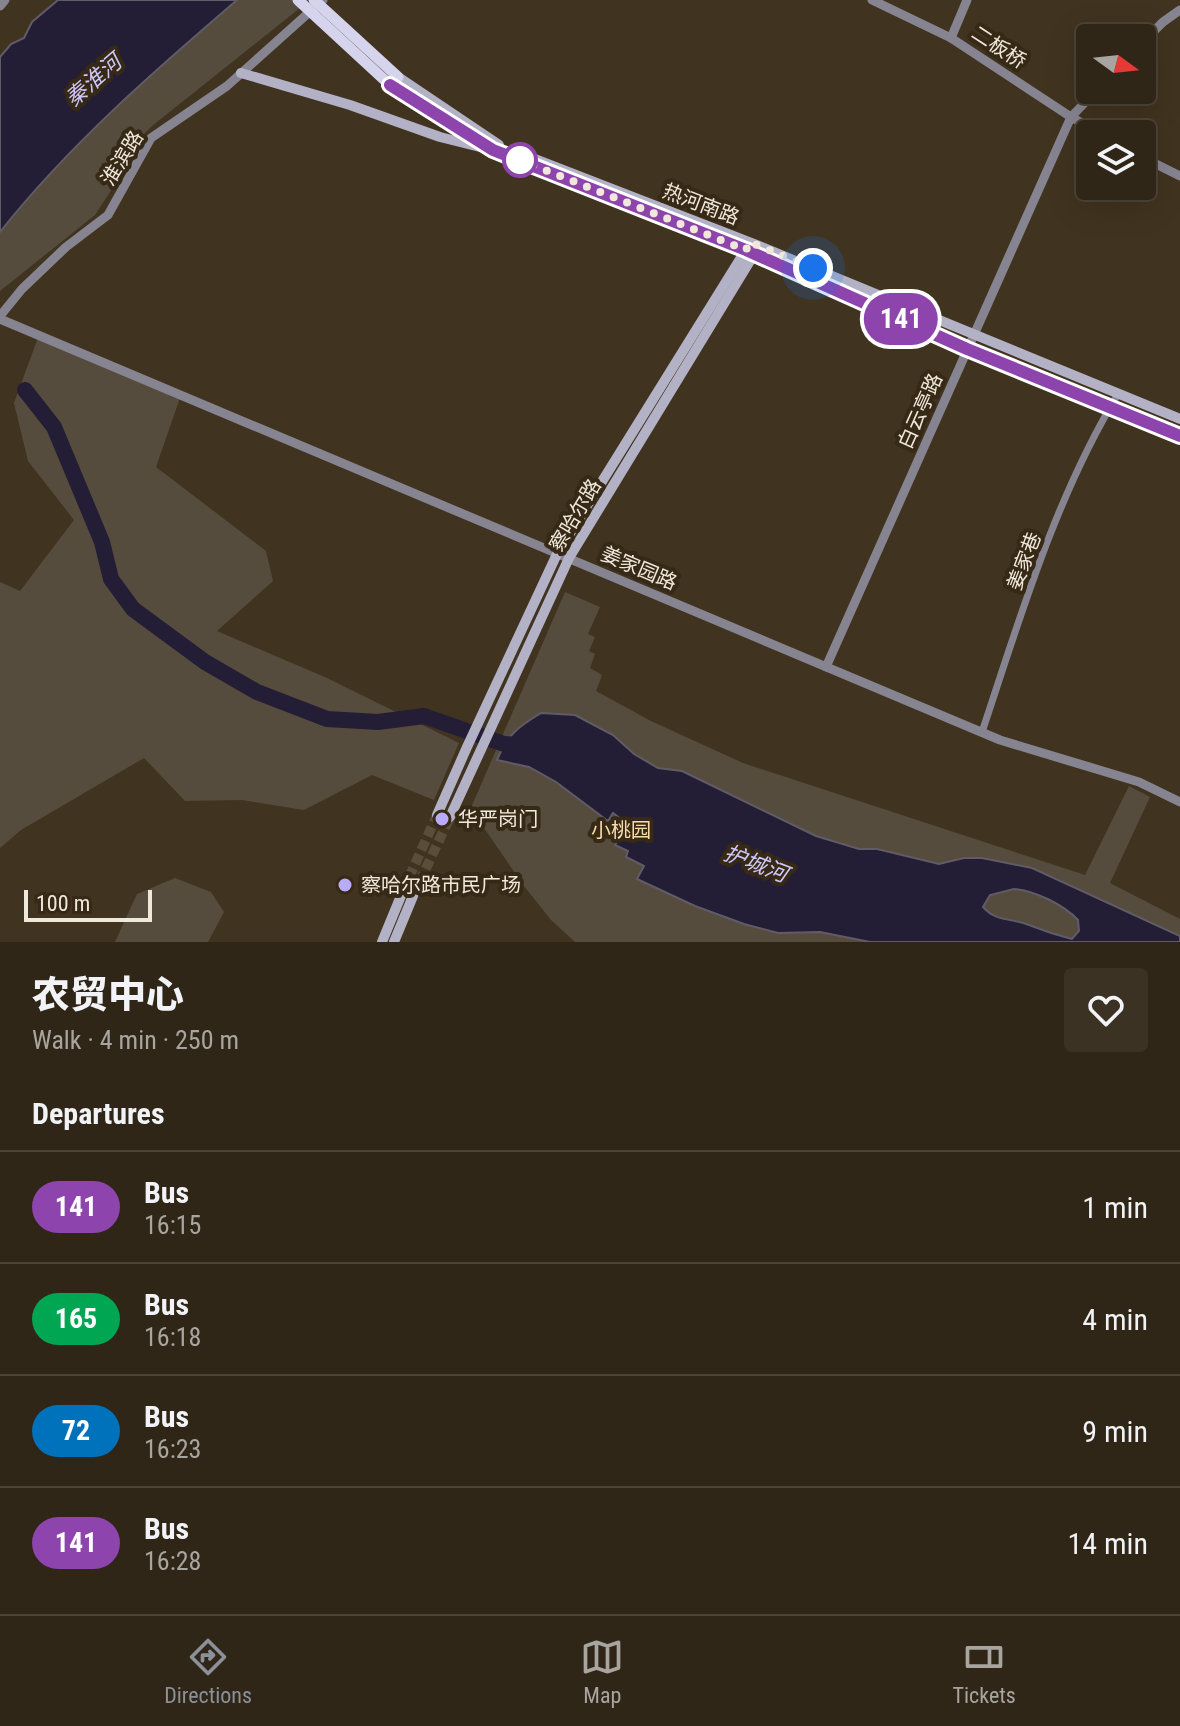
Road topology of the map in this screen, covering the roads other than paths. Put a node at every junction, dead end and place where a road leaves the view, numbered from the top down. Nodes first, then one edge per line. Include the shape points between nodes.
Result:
1 (5, 0) edge
2 (298, 0) edge
3 (314, 0) edge
4 (323, 0) edge
5 (872, 0) edge
6 (967, 0) edge
7 (0, 6) edge
8 (1180, 10) edge
9 (1156, 29) edge
10 (951, 38) junction
11 (241, 73) junction
12 (394, 81) junction
13 (1084, 104) edge
14 (1071, 117) junction
15 (1076, 120) edge
16 (493, 150) junction
17 (1156, 164) edge
18 (1180, 176) edge
19 (752, 248) junction
20 (0, 317) edge
21 (975, 334) junction
22 (967, 349) junction
23 (1118, 394) junction
24 (1110, 407) junction
25 (1180, 419) edge
26 (1180, 436) edge
27 (557, 554) junction
28 (569, 558) junction
29 (826, 667) junction
30 (982, 732) junction
31 (1180, 802) edge
32 (437, 815) tunnel mouth
33 (450, 817) tunnel mouth
34 (382, 942) edge
35 (394, 942) edge

1 - 7 street
2 - 12 main road, bridge
3 - 12 main road, bridge
4 - 11 street, 淮滨路
5 - 10 street, 二板桥
6 - 10 street
8 - 9 street
10 - 14 street, 二板桥
11 - 16 main road
11 - 20 street, 淮滨路 via 151,138 108,215 66,247
12 - 16 main road, 热河南路
12 - 19 main road, 热河南路 via 496,144
13 - 14 street, 白云亭路
14 - 15 street, 二板桥
14 - 21 street, 白云亭路
16 - 19 main road, 热河南路
17 - 18 street
19 - 21 main road, 热河南路
19 - 22 main road, 热河南路
19 - 27 main road, 察哈尔路
19 - 28 main road, 察哈尔路
20 - 27 street, 姜家园路
21 - 22 street, 白云亭路
21 - 23 main road, 热河南路
22 - 24 main road, 热河南路
22 - 29 street, 白云亭路
23 - 24 street, 姜家巷
23 - 25 main road, 热河南路
24 - 26 main road, 热河南路
24 - 30 street, 姜家巷 via 1066,497
27 - 28 street, 姜家园路
27 - 32 main road, 察哈尔路
28 - 29 street, 姜家园路
28 - 33 main road, 察哈尔路
29 - 30 street, 姜家园路
30 - 31 street, 姜家园路 via 1139,782
34 - 35 main road via 408,894

